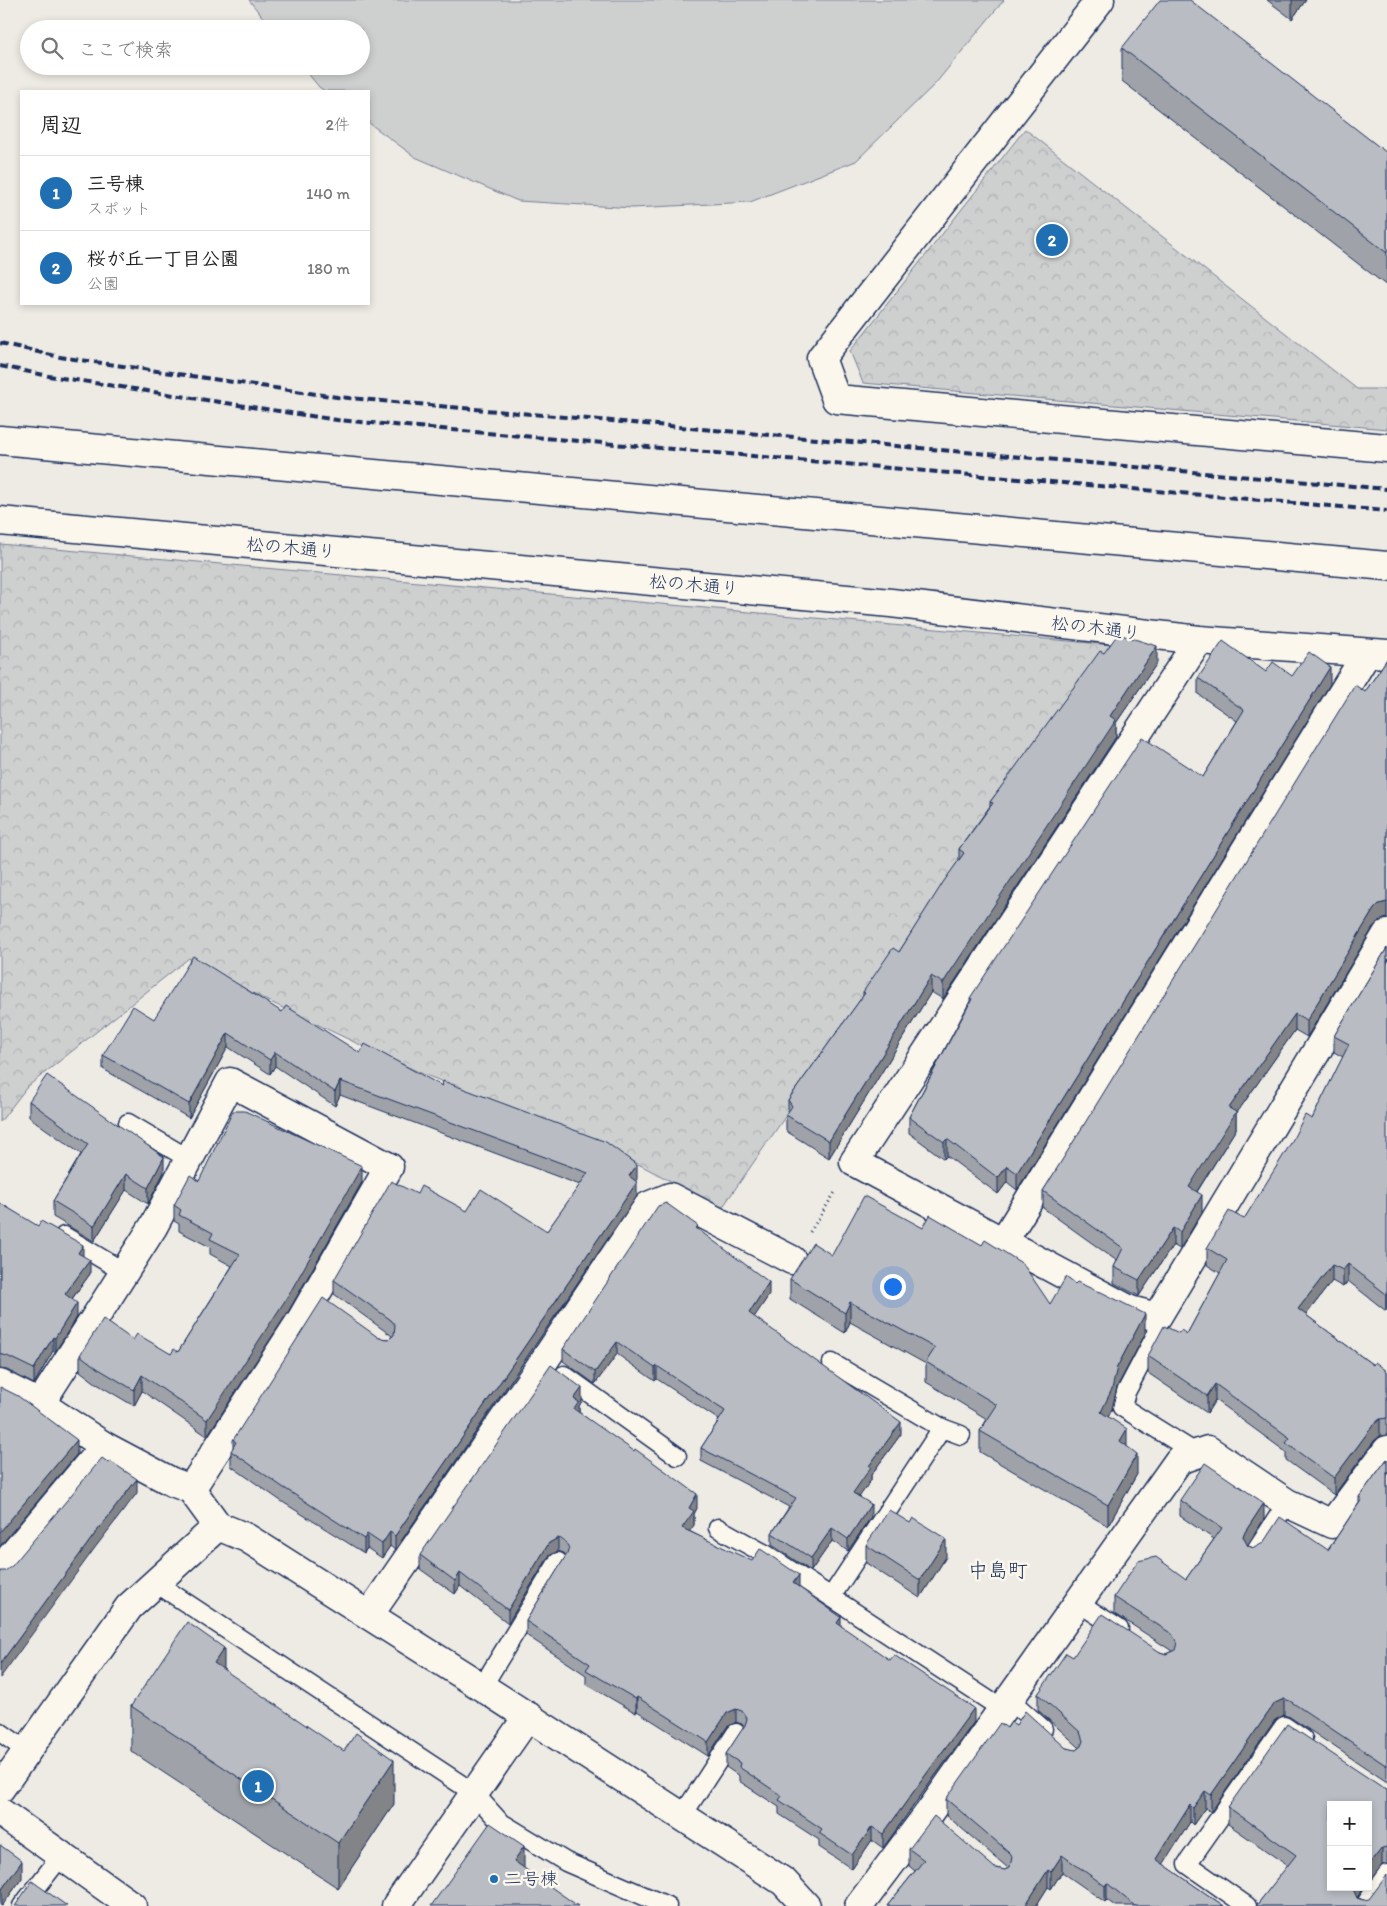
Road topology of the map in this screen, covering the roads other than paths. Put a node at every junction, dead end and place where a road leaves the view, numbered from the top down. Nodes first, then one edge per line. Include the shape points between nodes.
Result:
1 (1100, 0) edge
2 (0, 440) edge
3 (1387, 448) edge
4 (0, 521) edge
5 (1387, 566) edge
6 (1199, 640) junction
7 (1377, 653) edge
8 (1387, 934) edge
9 (128, 1124) dead end
10 (189, 1159) junction
11 (46, 1225) edge
12 (1003, 1242) junction
13 (792, 1260) road end
14 (124, 1272) junction
15 (1157, 1318) junction
16 (544, 1361) junction
17 (832, 1363) dead end
18 (0, 1384) edge
19 (40, 1404) junction
20 (942, 1428) junction
21 (961, 1435) dead end
22 (104, 1446) junction
23 (1387, 1450) edge
24 (1197, 1454) junction
25 (677, 1456) dead end
26 (191, 1489) junction
27 (1287, 1503) junction
28 (218, 1526) junction
29 (718, 1528) dead end
30 (1254, 1554) edge
31 (558, 1562) dead end
32 (0, 1570) edge
33 (156, 1583) junction
34 (830, 1597) junction
35 (1079, 1603) junction
36 (369, 1615) junction
37 (1134, 1639) edge
38 (482, 1687) junction
39 (1005, 1704) junction
40 (528, 1716) junction
41 (0, 1732) edge
42 (736, 1732) dead end
43 (1059, 1743) edge
44 (1316, 1747) edge
45 (27, 1751) junction
46 (0, 1789) edge
47 (474, 1793) junction
48 (0, 1812) edge
49 (682, 1816) junction
50 (61, 1856) junction
51 (1387, 1874) edge
52 (22, 1906) edge
53 (132, 1906) edge
54 (396, 1906) edge
55 (667, 1906) edge
56 (806, 1906) edge
57 (859, 1906) edge
58 (1247, 1906) edge
59 (1364, 1906) edge

1 - 3 street via 821,358 836,399
2 - 5 street
4 - 6 street, 松の木通り via 891,603
6 - 7 street, 松の木通り
6 - 12 street via 854,1162
7 - 12 street
8 - 15 street
9 - 10 lane
10 - 14 street via 153,1227
10 - 26 street via 230,1082 389,1167 324,1300 301,1320
11 - 14 lane
12 - 15 street via 1130,1310
13 - 16 street via 670,1196 648,1206
14 - 19 street
15 - 24 lane via 1156,1336 1126,1392 1122,1408
16 - 25 lane
16 - 36 street
17 - 20 lane
18 - 19 street
19 - 22 street
20 - 21 lane
20 - 34 lane
22 - 26 street
22 - 32 street
23 - 27 street via 1332,1524
24 - 27 street via 1208,1450
24 - 35 street via 1179,1460
26 - 28 street
27 - 30 lane
28 - 33 street
28 - 36 street via 247,1538
29 - 34 lane via 767,1555
31 - 38 lane
33 - 45 street via 129,1607
33 - 47 lane
34 - 39 lane
35 - 37 lane
35 - 39 street
36 - 38 street
38 - 40 street
39 - 43 lane
39 - 57 street via 936,1820
40 - 47 street
40 - 49 street
41 - 45 lane
42 - 49 lane
44 - 58 lane via 1284,1726 1187,1864
45 - 46 street
47 - 54 street
47 - 55 lane via 500,1822 566,1862
48 - 50 street
49 - 56 street via 784,1882
50 - 52 lane
50 - 53 street
51 - 59 lane

